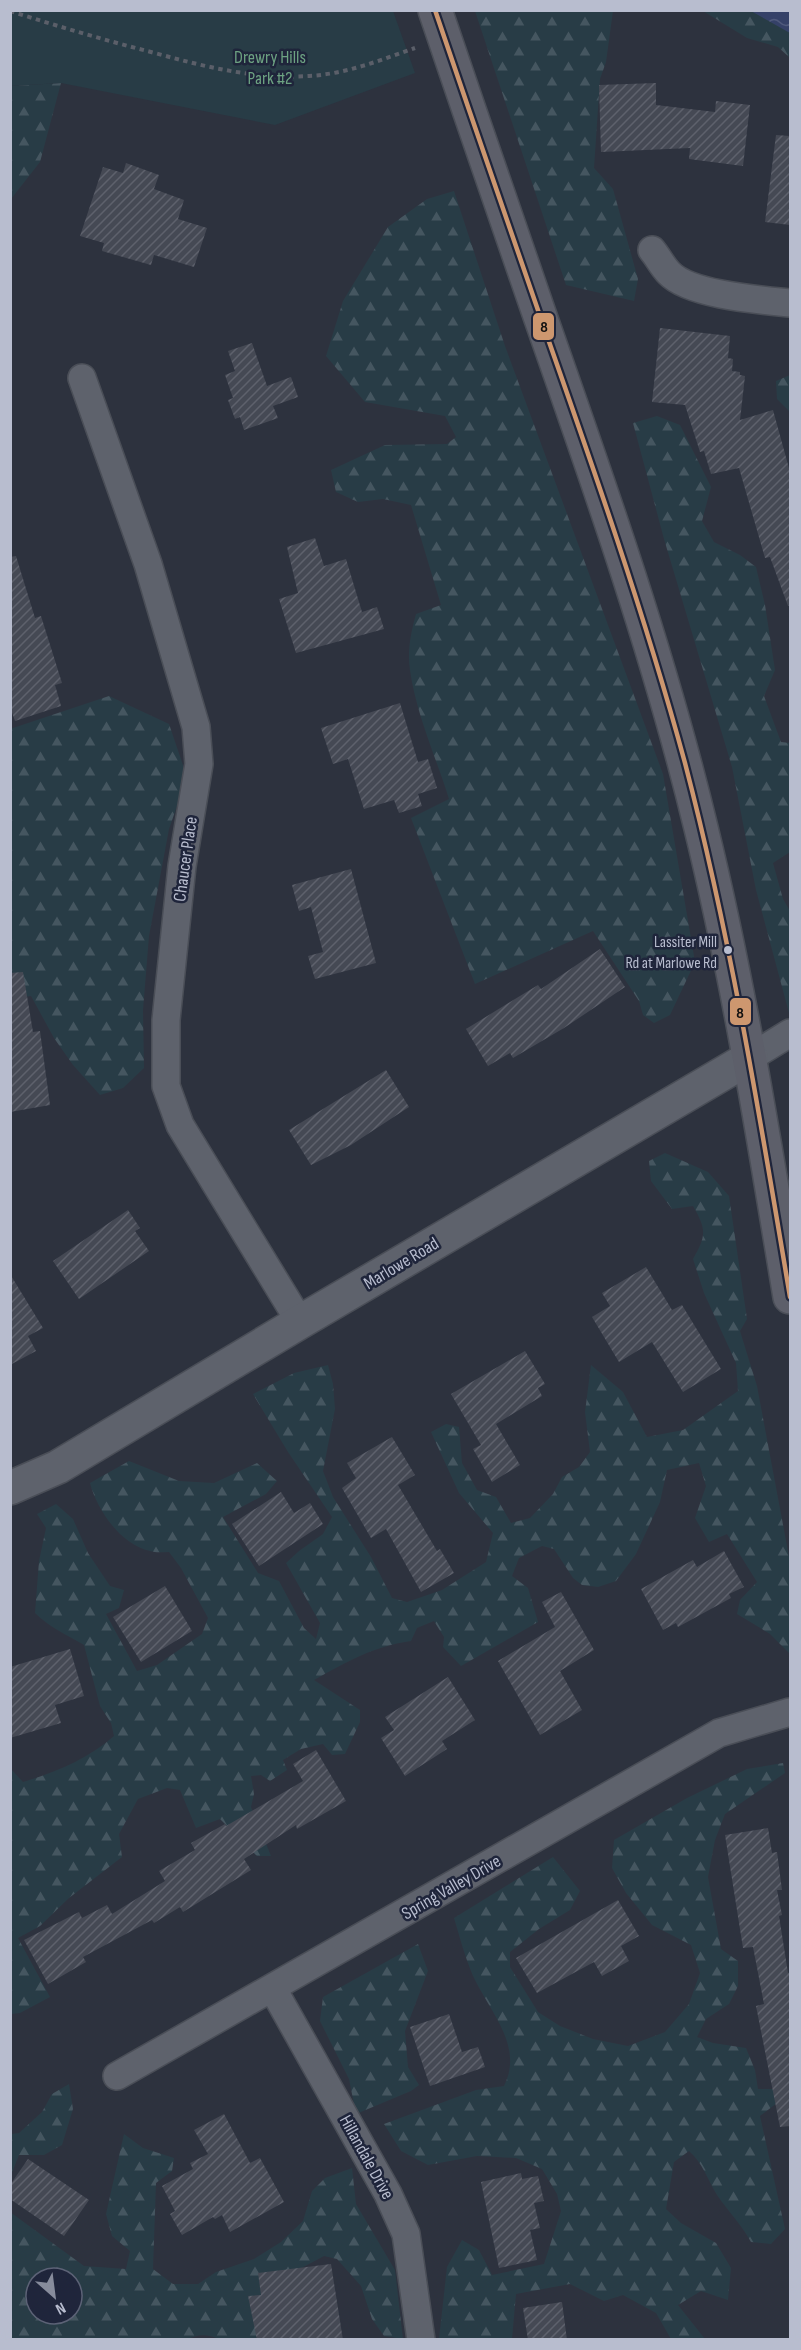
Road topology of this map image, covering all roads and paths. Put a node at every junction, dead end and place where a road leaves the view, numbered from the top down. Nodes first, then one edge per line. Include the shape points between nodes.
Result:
1 (435, 10) edge
2 (10, 11) edge
3 (413, 49) dead end
4 (652, 250) dead end
5 (790, 303) edge
6 (82, 378) dead end
7 (790, 1033) edge
8 (751, 1057) junction
9 (790, 1297) edge
10 (300, 1322) junction
11 (10, 1488) edge
12 (790, 1712) edge
13 (273, 1989) junction
14 (117, 2076) dead end
15 (421, 2340) edge

1 - 8 main road via 575,414 652,651 701,827
2 - 3 path via 221,71 264,76 322,74 366,66
4 - 5 street via 670,274 696,288 727,296
6 - 10 street, Chaucer Place via 148,564 196,727 199,764 182,866 166,1020 166,1086 180,1125
7 - 8 street, Marlowe Road
8 - 9 main road
8 - 10 street, Marlowe Road
10 - 11 street, Marlowe Road via 58,1467
12 - 13 street, Spring Valley Drive via 719,1733
13 - 14 street, Spring Valley Drive
13 - 15 street, Hillandale Drive via 388,2194 406,2235

